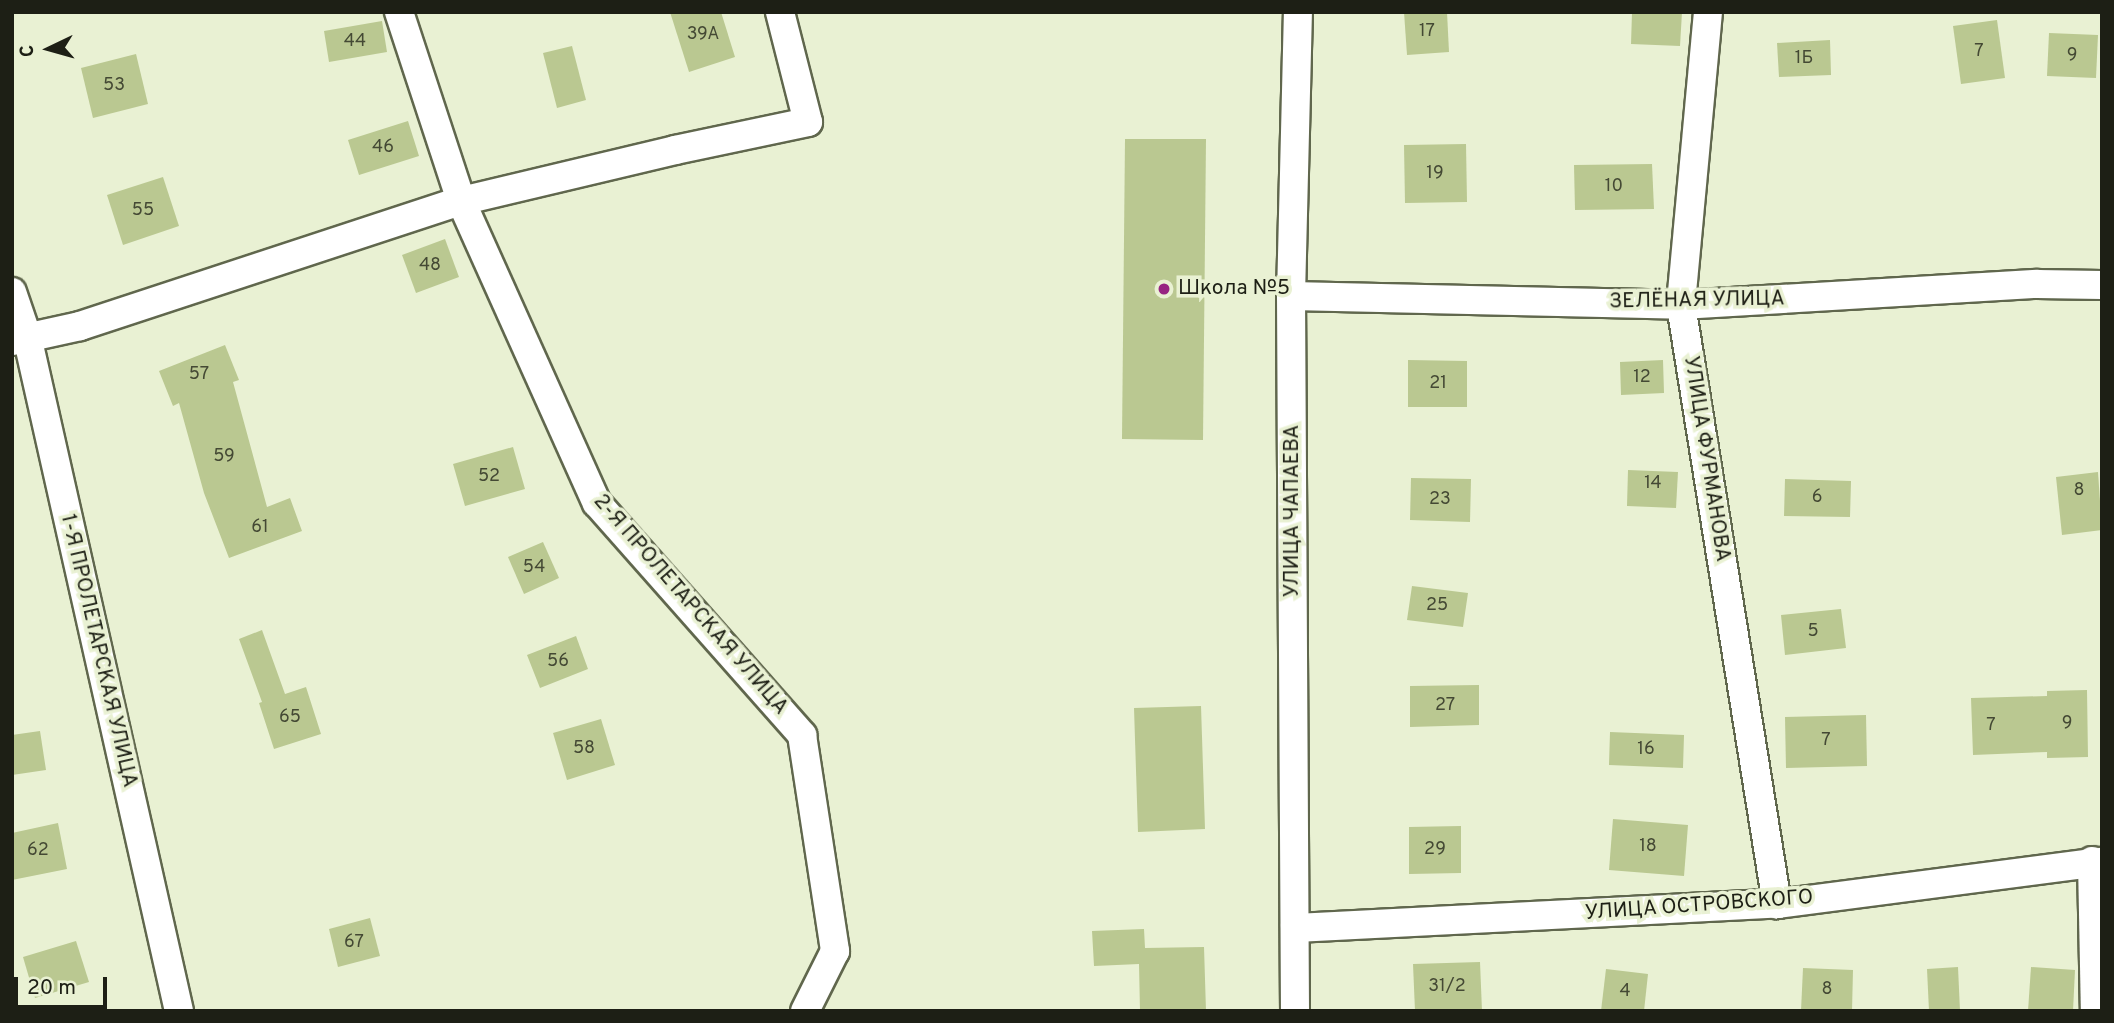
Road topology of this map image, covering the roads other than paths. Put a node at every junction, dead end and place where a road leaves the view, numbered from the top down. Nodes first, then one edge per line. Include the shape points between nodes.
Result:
1 (398, 12) edge
2 (780, 12) edge
3 (1298, 12) edge
4 (1708, 12) edge
5 (461, 201) junction
6 (2102, 285) edge
7 (12, 292) edge
8 (1291, 296) junction
9 (1681, 305) junction
10 (20, 338) edge
11 (2097, 861) edge
12 (1777, 904) junction
13 (1295, 928) junction
14 (179, 1011) edge
15 (805, 1011) edge
16 (1296, 1011) edge
17 (2095, 1011) edge

1 - 5 street, 2-Я ПРОЛЕТАРСКАЯ УЛИЦА
2 - 5 street via 808,122
3 - 8 street, УЛИЦА ЧАПАЕВА
4 - 9 street, УЛИЦА ФУРМАНОВА
5 - 10 street via 80,326
5 - 15 street, 2-Я ПРОЛЕТАРСКАЯ УЛИЦА via 597,503 802,735 835,951
6 - 9 street, ЗЕЛЁНАЯ УЛИЦА via 2037,284
7 - 10 street, 1-Я ПРОЛЕТАРСКАЯ УЛИЦА
8 - 9 street, ЗЕЛЁНАЯ УЛИЦА
8 - 13 street, УЛИЦА ЧАПАЕВА
9 - 12 street, УЛИЦА ФУРМАНОВА
10 - 14 street, 1-Я ПРОЛЕТАРСКАЯ УЛИЦА
11 - 12 street, УЛИЦА ОСТРОВСКОГО
11 - 17 street
12 - 13 street, УЛИЦА ОСТРОВСКОГО
13 - 16 street, УЛИЦА ЧАПАЕВА

